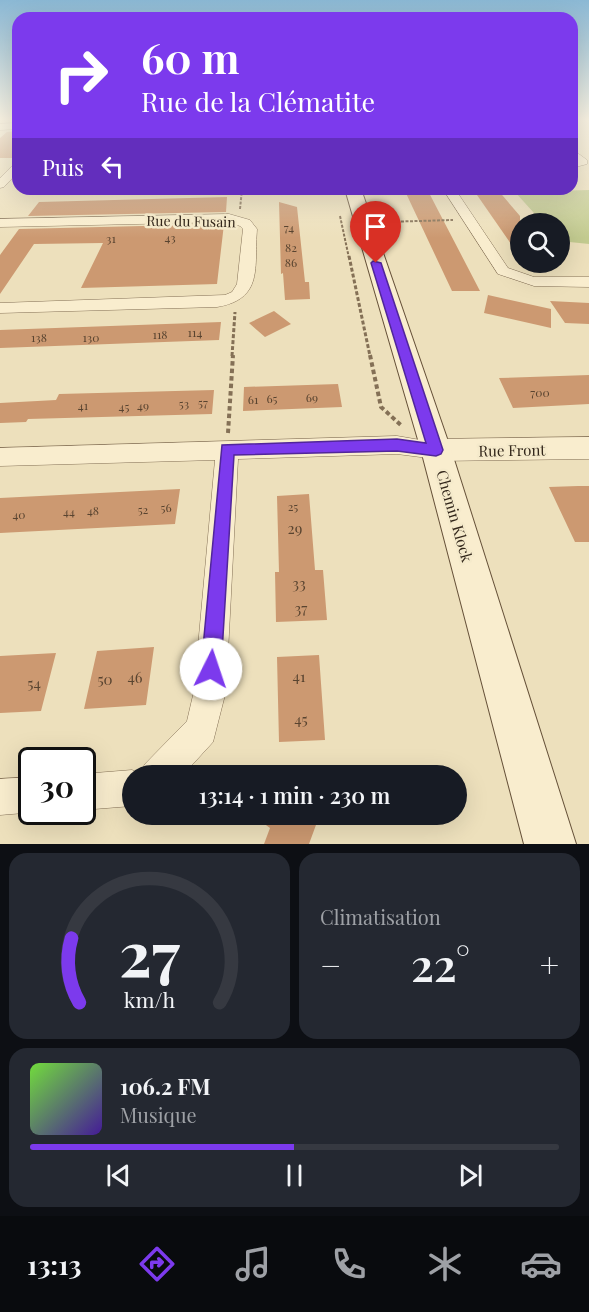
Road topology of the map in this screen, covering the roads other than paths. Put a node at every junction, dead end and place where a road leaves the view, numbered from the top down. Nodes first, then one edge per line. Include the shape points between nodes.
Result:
1 (12, 173) edge
2 (0, 185) edge
3 (355, 195) edge
4 (453, 195) edge
5 (0, 223) edge
6 (589, 282) edge
7 (0, 308) edge
8 (589, 448) edge
9 (227, 449) junction
10 (436, 450) junction
11 (0, 457) edge
12 (168, 765) edge
13 (122, 789) edge
14 (96, 791) edge
15 (18, 796) edge
16 (0, 797) edge
17 (550, 844) edge

1 - 2 street
3 - 10 main road, Chemin Klock
4 - 6 street via 503,272 530,282
5 - 7 street, Rue du Fusain via 238,220 250,229 243,291 231,300
8 - 10 street, Rue Front
9 - 10 street via 397,445
9 - 11 street
9 - 12 street via 210,691 201,730
10 - 17 main road, Chemin Klock
13 - 14 street
15 - 16 street

